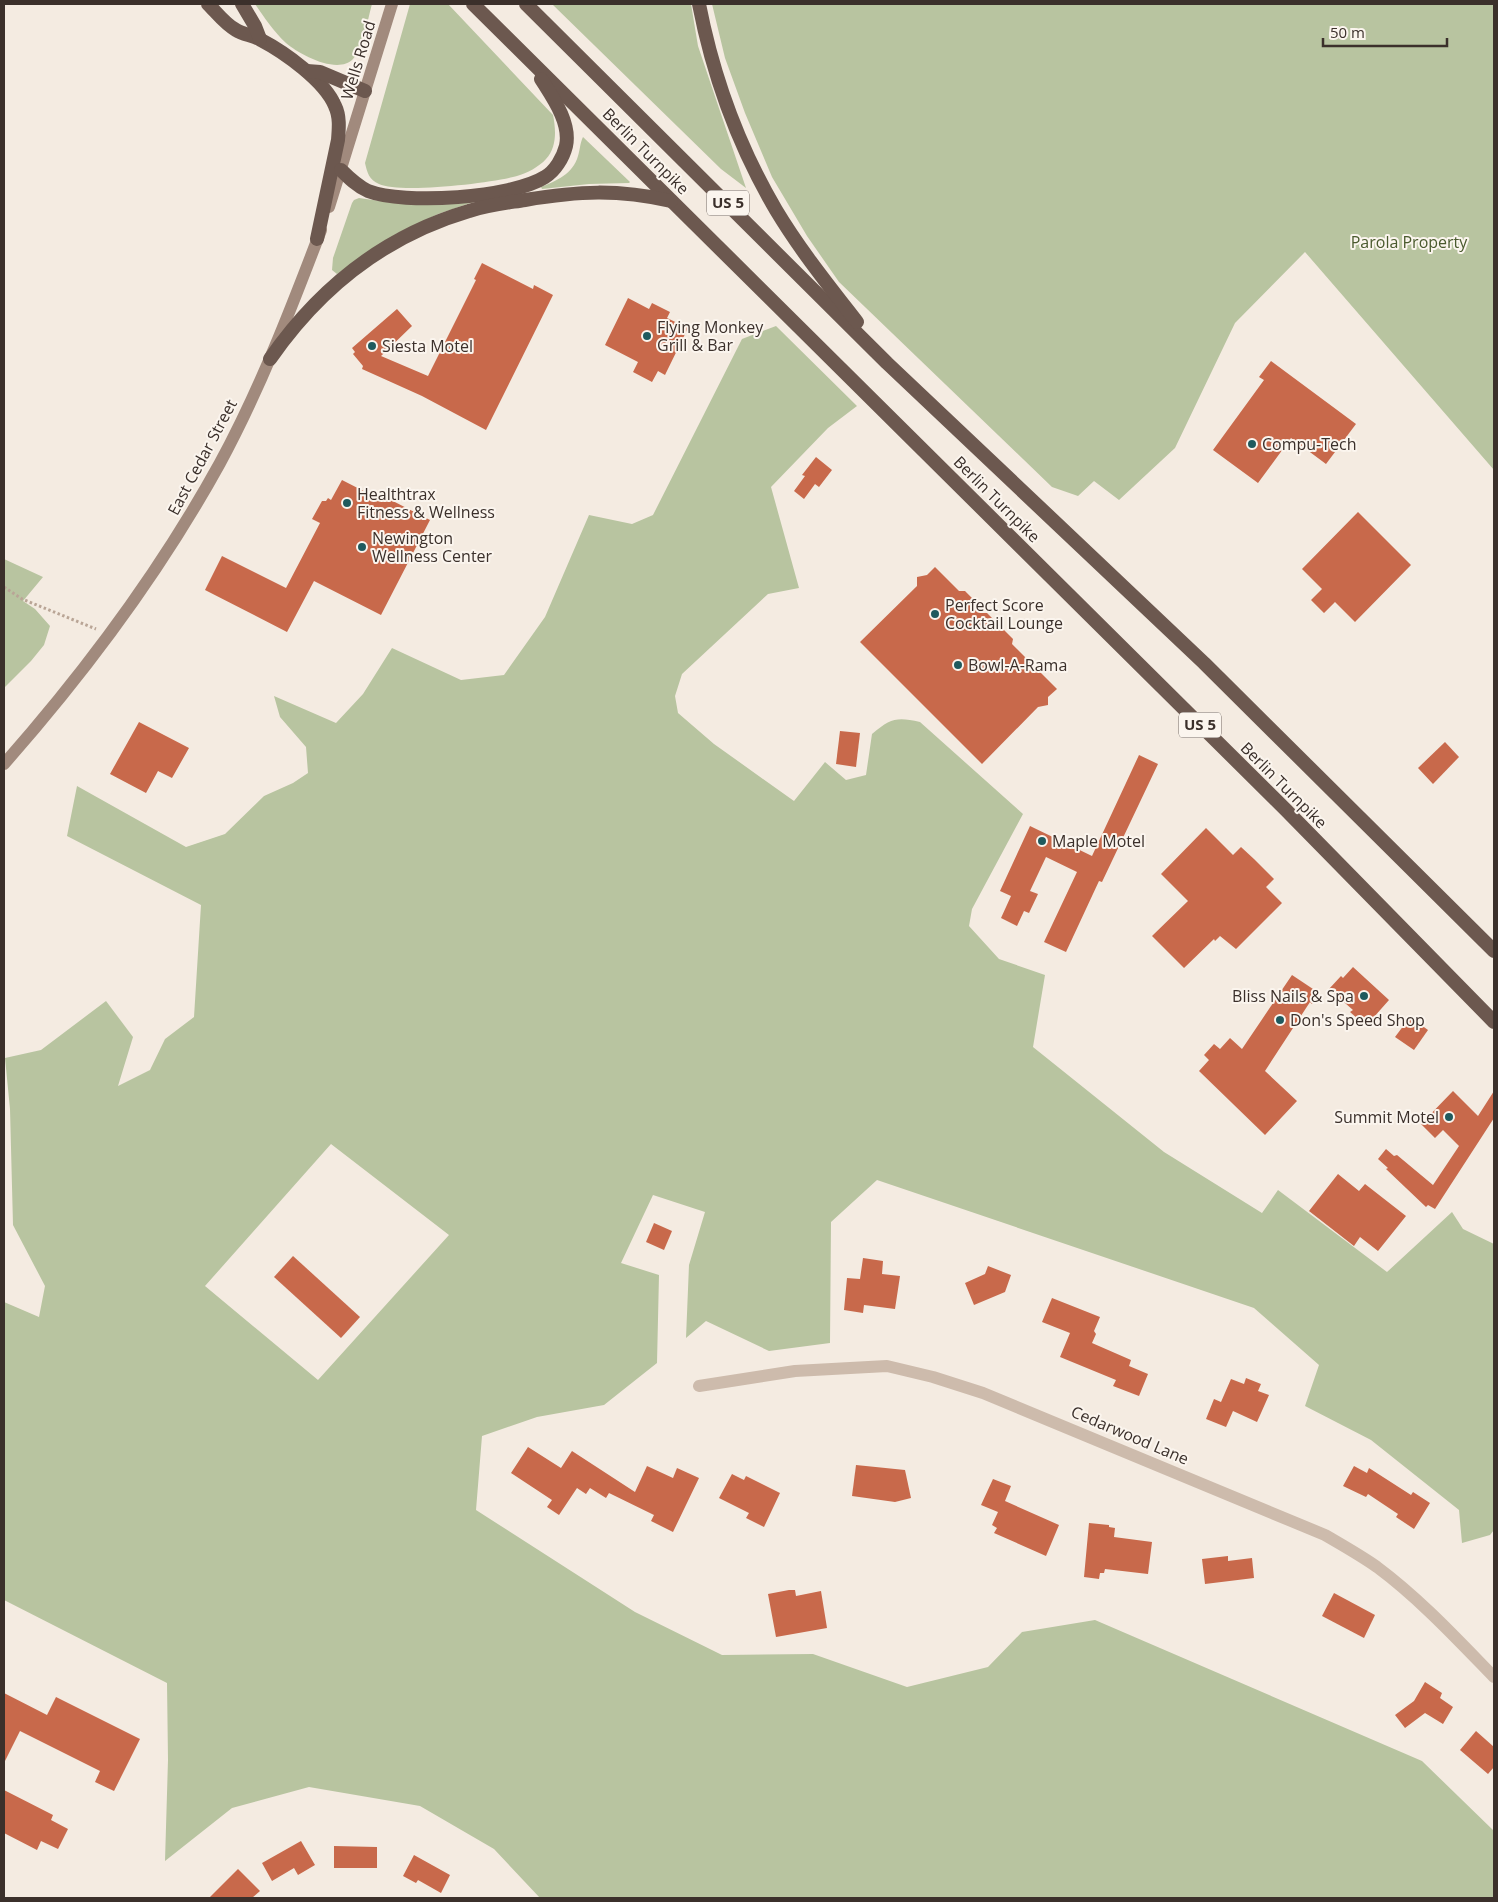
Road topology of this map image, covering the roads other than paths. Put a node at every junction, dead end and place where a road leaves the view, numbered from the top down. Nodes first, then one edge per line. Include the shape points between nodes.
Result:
1 (208, 4) edge
2 (242, 4) edge
3 (392, 4) edge
4 (473, 4) edge
5 (526, 4) edge
6 (699, 4) edge
7 (260, 39) junction
8 (527, 58) junction
9 (307, 71) junction
10 (365, 91) junction
11 (355, 126) joint
12 (341, 170) junction
13 (511, 196) junction
14 (671, 201) junction
15 (318, 239) junction
16 (270, 359) junction
17 (887, 363) junction
18 (4, 764) edge
19 (1494, 951) edge
20 (1494, 1022) edge
21 (699, 1386) dead end
22 (1494, 1677) edge

1 - 7 highway via 234,29
2 - 7 highway
3 - 10 main road, Wells Road
4 - 8 highway, Berlin Turnpike / US 5
5 - 17 highway, Berlin Turnpike / US 5
6 - 17 highway via 722,92 764,188 807,256
7 - 9 highway
8 - 13 highway via 563,119 566,145 561,158 545,177
8 - 14 highway, Berlin Turnpike / US 5
9 - 10 highway via 320,72
9 - 15 highway via 332,100 339,126
10 - 11 main road, Wells Road
11 - 12 main road, East Cedar Street
12 - 13 highway via 367,191 402,198
12 - 15 main road, East Cedar Street
13 - 14 highway via 610,192
13 - 16 highway via 448,217 380,251 320,297 286,335
14 - 20 highway, Berlin Turnpike / US 5 via 1286,810
15 - 16 main road, East Cedar Street
16 - 18 main road, East Cedar Street via 230,442 163,559 61,697
17 - 19 highway, Berlin Turnpike / US 5 via 1204,663
21 - 22 street, Cedarwood Lane via 795,1371 887,1366 983,1392 1325,1535 1359,1554 1396,1582

